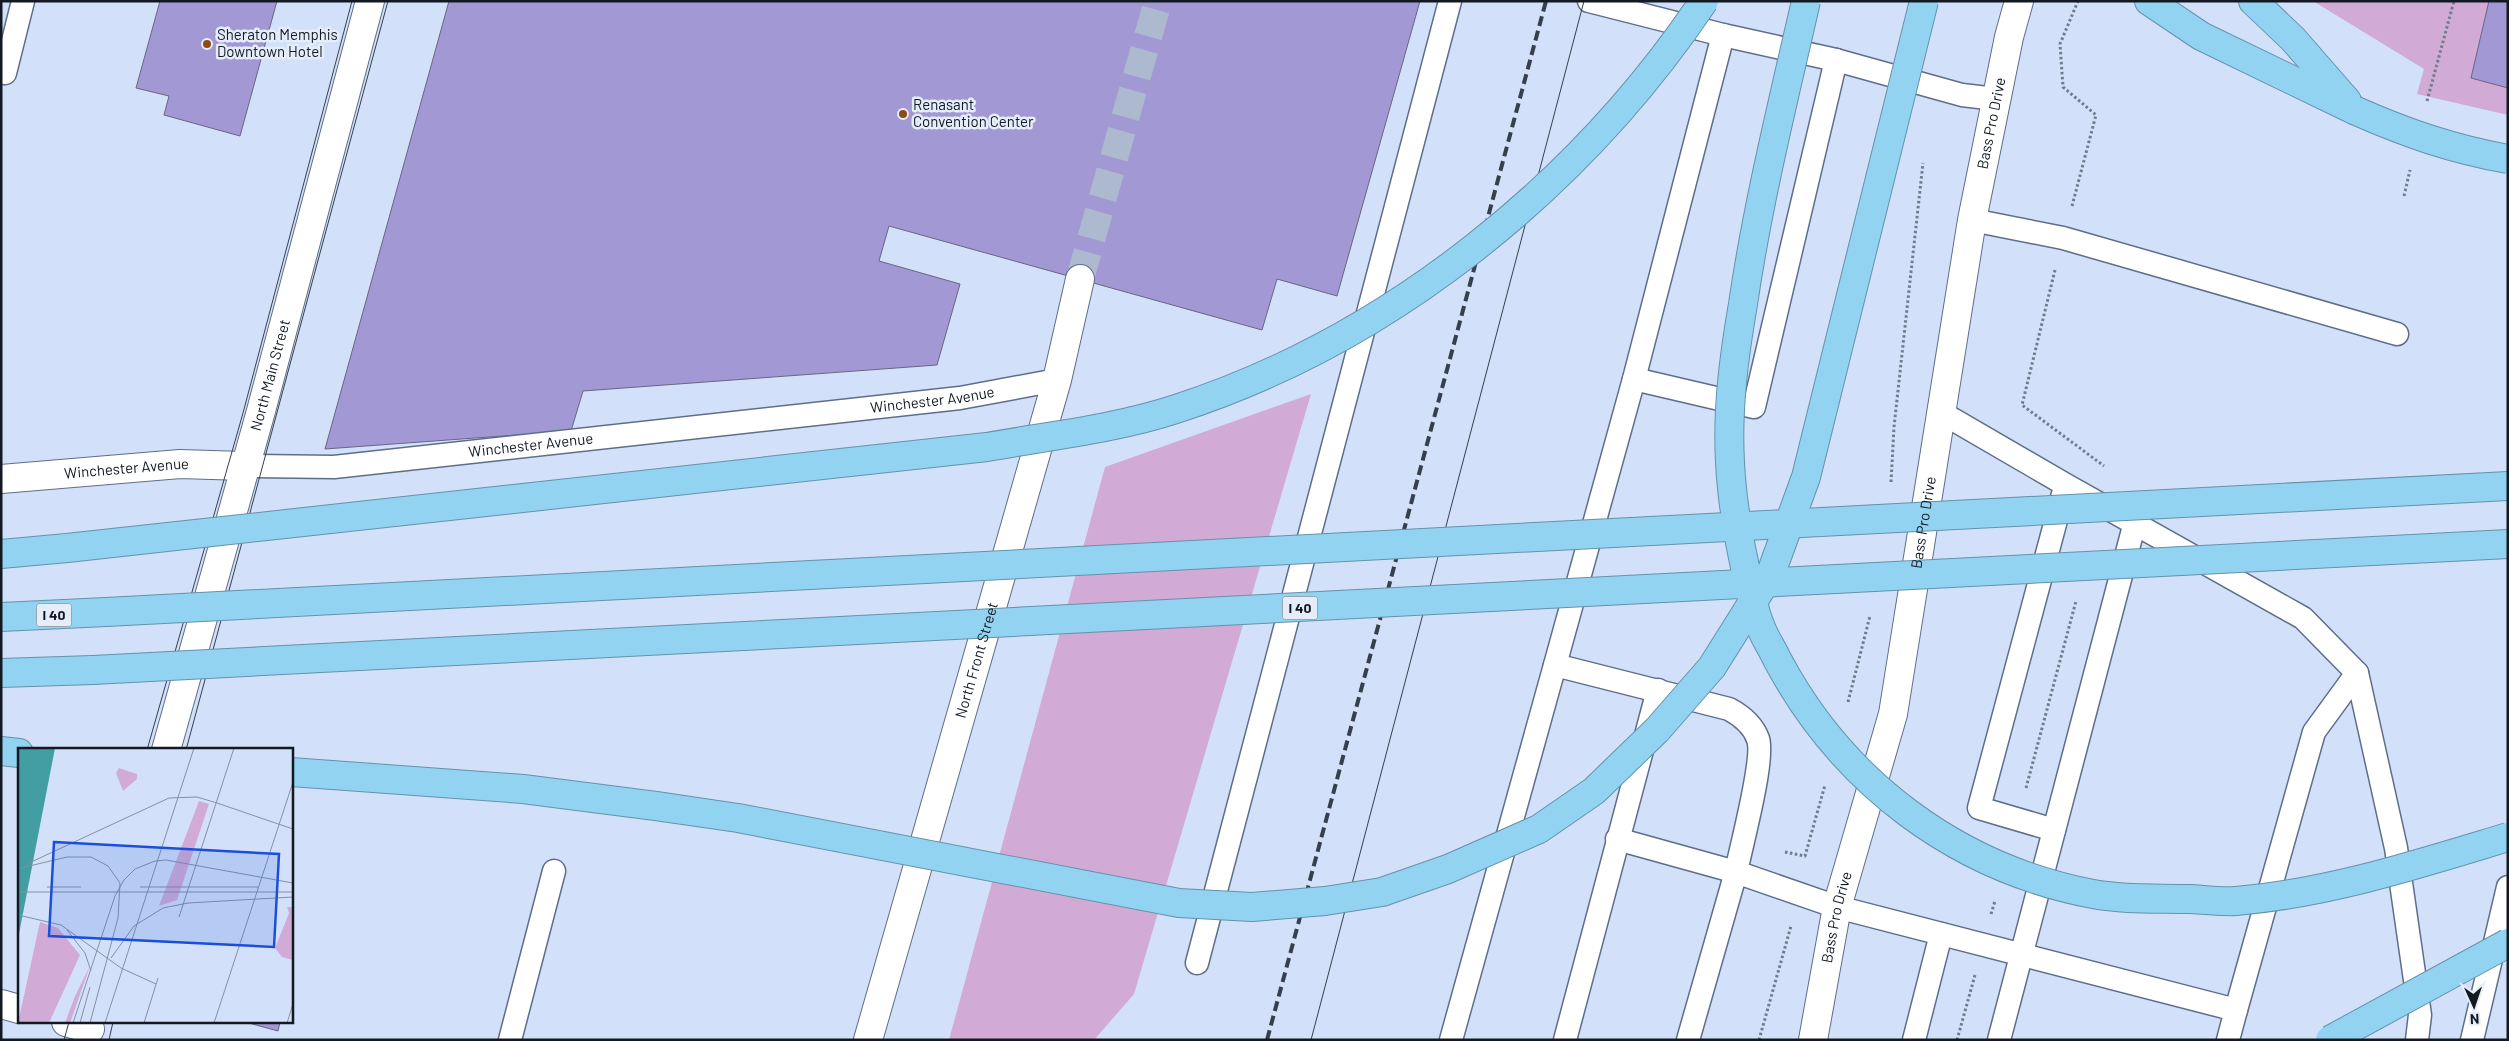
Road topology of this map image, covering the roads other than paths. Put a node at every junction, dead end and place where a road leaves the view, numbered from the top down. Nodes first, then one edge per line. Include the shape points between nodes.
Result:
1 (23, 1) edge
2 (370, 1) edge
3 (1450, 1) edge
4 (1589, 1) edge
5 (1704, 1) edge
6 (1806, 1) edge
7 (1924, 1) edge
8 (2019, 1) edge
9 (2149, 1) edge
10 (2253, 1) edge
11 (1722, 35) junction
12 (1836, 60) junction
13 (5, 73) dead end
14 (1996, 99) junction
15 (2354, 110) junction
16 (2508, 159) edge
17 (1972, 220) junction
18 (1080, 279) tunnel mouth
19 (2397, 334) dead end
20 (1634, 379) junction
21 (1057, 380) junction
22 (1942, 413) junction
23 (244, 466) junction
24 (1, 479) edge
25 (2066, 485) junction
26 (2508, 486) edge
27 (2135, 522) junction
28 (2508, 544) edge
29 (1, 554) edge
30 (1, 617) edge
31 (1555, 665) junction
32 (1, 673) edge
33 (2357, 673) junction
34 (1658, 690) junction
35 (167, 748) edge
36 (1, 751) edge
37 (18, 754) edge
38 (292, 772) edge
39 (2054, 830) junction
40 (2508, 837) edge
41 (1617, 839) junction
42 (554, 871) dead end
43 (1736, 872) junction
44 (2508, 887) edge
45 (1836, 907) junction
46 (1941, 934) junction
47 (2508, 943) edge
48 (2021, 955) junction
49 (1197, 963) dead end
50 (1, 1004) edge
51 (18, 1009) edge
52 (2236, 1010) junction
53 (510, 1040) edge
54 (868, 1040) edge
55 (1450, 1040) edge
56 (1565, 1040) edge
57 (1688, 1040) edge
58 (1812, 1040) edge
59 (1914, 1040) edge
60 (1999, 1040) edge
61 (2228, 1040) edge
62 (2330, 1040) edge
63 (2417, 1040) edge
64 (2472, 1040) edge

1 - 13 lane
2 - 23 street, North Main Street
3 - 49 lane
4 - 11 lane
5 - 29 highway, bridge via 1680,37 1575,159 1506,222 1430,282 1298,361 1175,409 1106,426 987,447
6 - 40 highway, bridge via 1753,235 1732,370 1730,460 1737,536 1759,624 1788,680 1819,728 1864,776 1902,810 1950,841 1993,864 2040,882 2095,894 2232,902 2293,894 2363,880
7 - 38 highway, bridge via 1806,477 1771,574 1712,666 1657,730 1594,791 1539,829 1448,869 1382,892 1325,901 1243,906 1179,903 738,818 656,806 524,789
8 - 14 street, Bass Pro Drive via 2008,36
9 - 15 highway via 2201,36
10 - 15 highway via 2293,39
11 - 12 lane
11 - 20 lane
12 - 14 lane via 1962,95
12 - 20 lane via 1754,408
14 - 17 street, Bass Pro Drive
15 - 16 highway, bridge via 2428,141
17 - 19 lane via 2063,238
17 - 22 street, Bass Pro Drive
18 - 21 street, North Front Street
20 - 31 lane
21 - 23 lane, Winchester Avenue via 960,398 344,466
21 - 54 street, North Front Street
22 - 25 lane
22 - 45 street, Bass Pro Drive via 1893,714
23 - 24 street, Winchester Avenue via 180,464
23 - 35 street, North Main Street
25 - 27 lane
25 - 39 lane via 1979,808
26 - 30 highway, I 40, bridge
27 - 33 lane via 2303,618
27 - 39 lane
28 - 32 highway, I 40, bridge via 556,647
31 - 34 lane
31 - 55 lane
33 - 52 lane via 2314,732
33 - 63 lane via 2396,848 2420,1015
34 - 41 lane
34 - 43 lane via 1729,709 1742,716 1758,740 1760,764
36 - 37 highway
39 - 48 lane
41 - 43 lane
41 - 56 lane
42 - 53 lane
43 - 45 lane
43 - 57 lane
44 - 64 lane
45 - 46 lane
45 - 58 street, Bass Pro Drive
46 - 48 lane
46 - 59 lane
47 - 62 highway, bridge
48 - 52 lane
48 - 60 lane
50 - 51 street
52 - 61 lane

